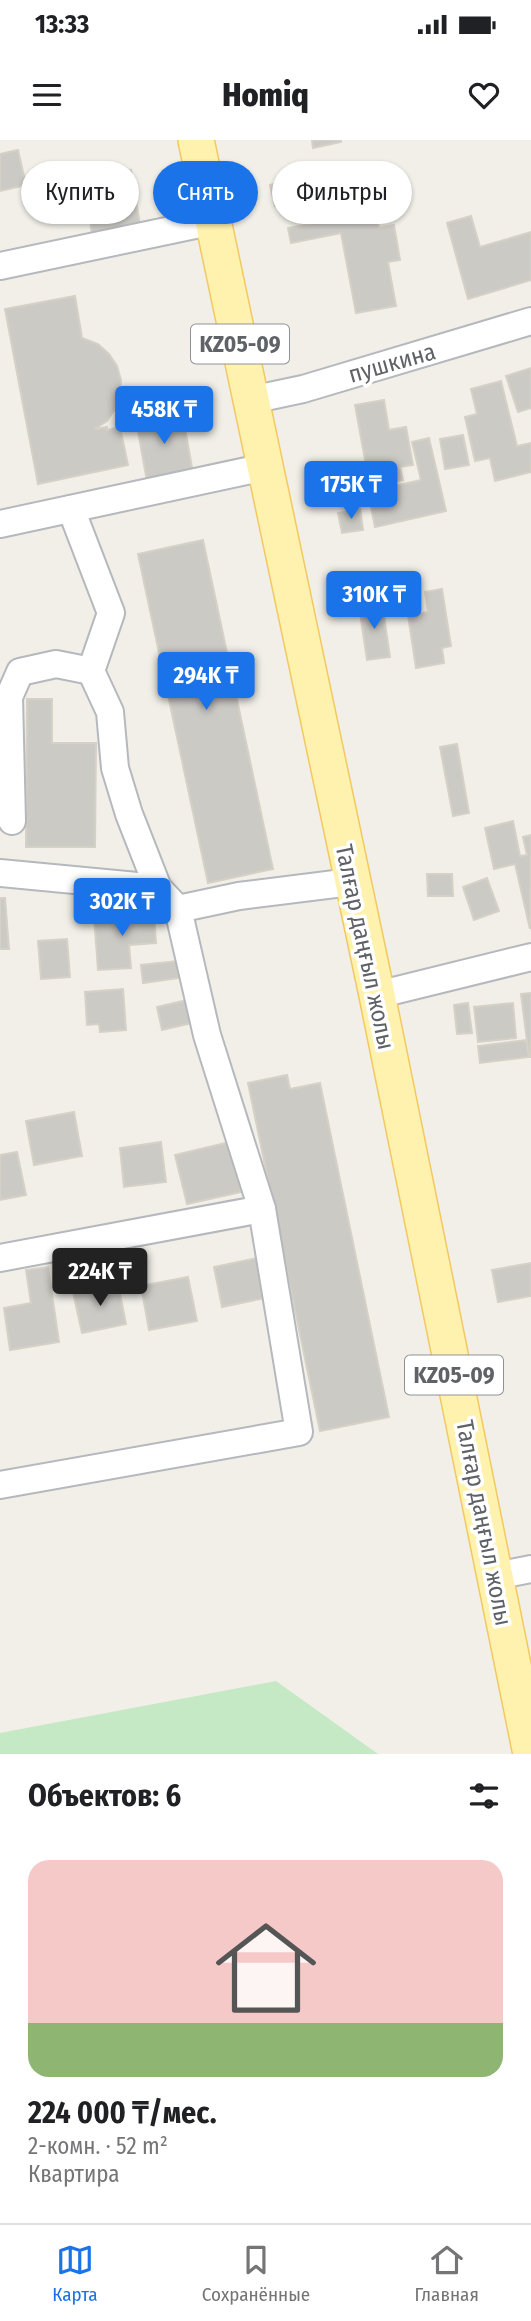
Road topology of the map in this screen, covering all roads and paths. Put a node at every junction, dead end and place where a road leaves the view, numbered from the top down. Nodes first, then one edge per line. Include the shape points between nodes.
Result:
1 (197, 140) edge
2 (201, 161) edge
3 (200, 224) edge
4 (215, 224) edge
5 (0, 266) edge
6 (531, 321) edge
7 (251, 400) junction
8 (265, 467) junction
9 (71, 509) junction
10 (0, 524) edge
11 (91, 671) junction
12 (12, 821) dead end
13 (0, 873) edge
14 (351, 883) junction
15 (158, 888) junction
16 (178, 909) junction
17 (531, 957) edge
18 (377, 995) junction
19 (262, 1209) junction
20 (0, 1258) edge
21 (0, 1485) edge
22 (531, 1569) edge
23 (495, 1576) junction
24 (531, 1754) edge

1 - 2 main road, Талғар даңғыл жолы / KZ05-09
3 - 5 street
4 - 7 main road, Талғар даңғыл жолы / KZ05-09
6 - 7 street, пушкина via 303,389
7 - 8 main road, Талғар даңғыл жолы / KZ05-09
8 - 9 street
8 - 14 main road, Талғар даңғыл жолы / KZ05-09
9 - 10 street
9 - 11 street via 111,613
11 - 12 street via 56,664 20,672 9,697
11 - 15 street via 110,712 115,768
13 - 15 street
14 - 16 street via 239,896
14 - 18 main road, Талғар даңғыл жолы / KZ05-09
15 - 16 street
16 - 19 street via 207,1035
17 - 18 street
18 - 23 main road, Талғар даңғыл жолы / KZ05-09
19 - 20 street
19 - 21 street via 299,1432
22 - 23 street
23 - 24 main road, Талғар даңғыл жолы / KZ05-09

